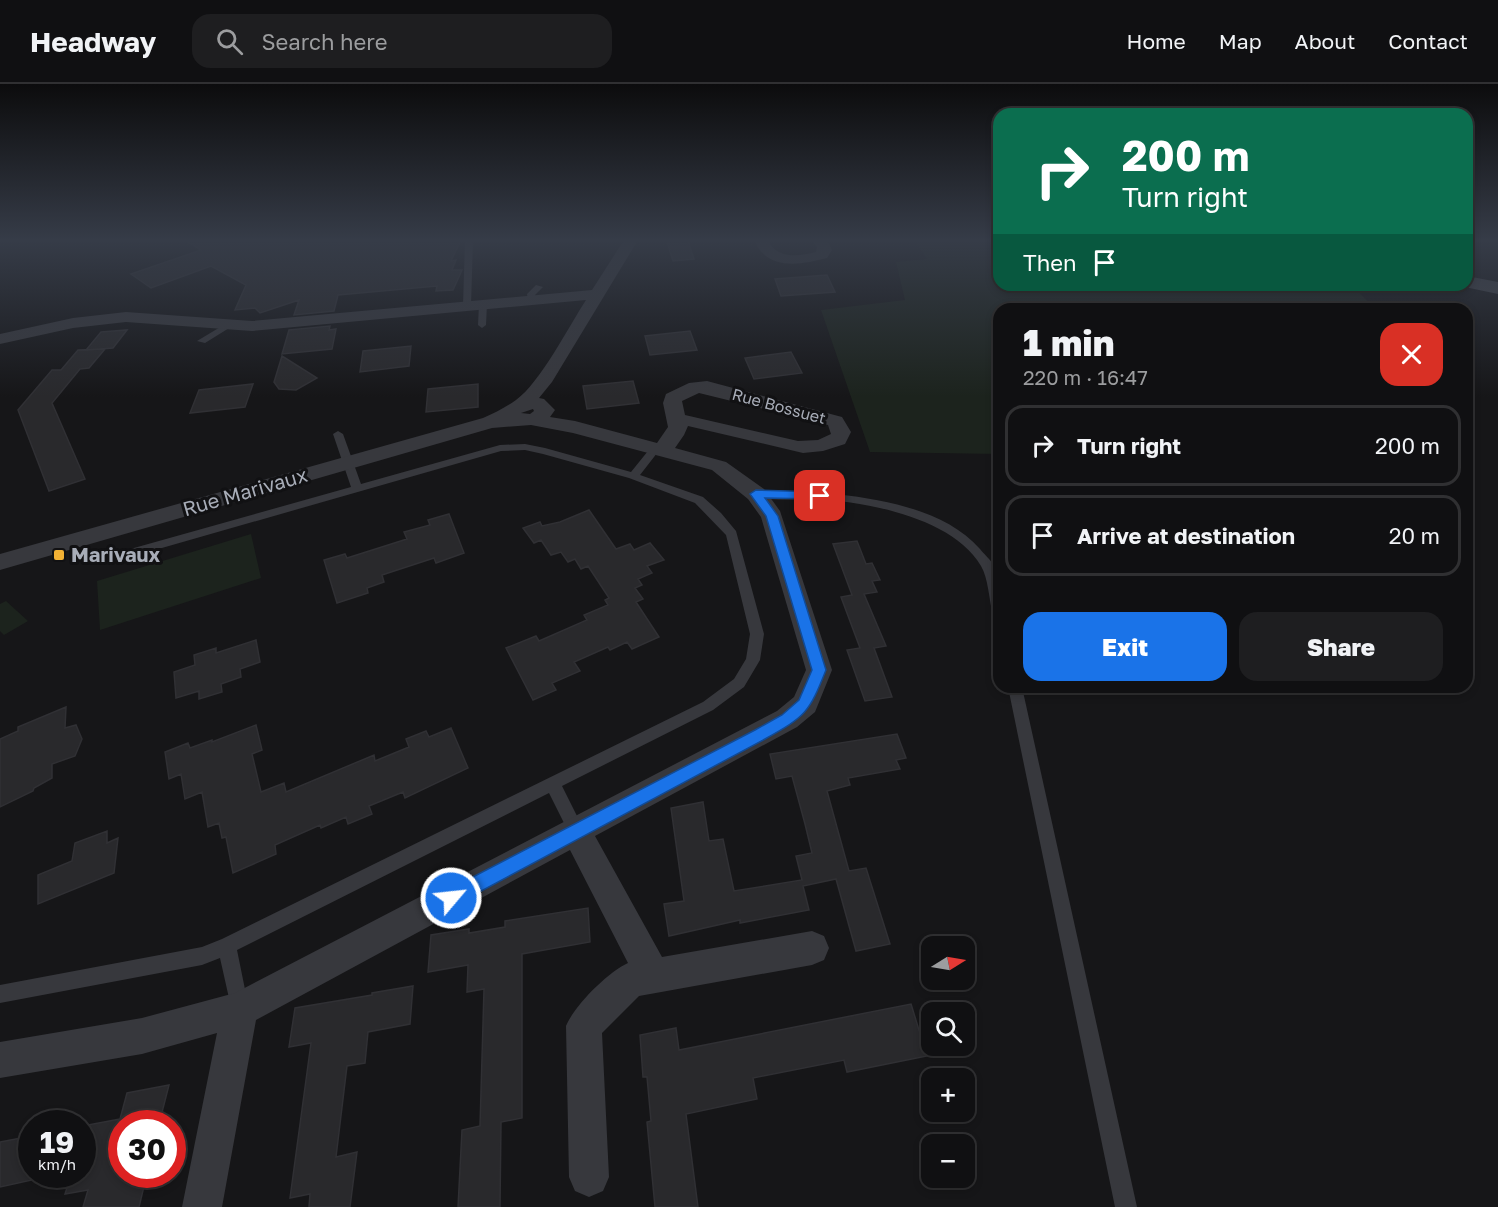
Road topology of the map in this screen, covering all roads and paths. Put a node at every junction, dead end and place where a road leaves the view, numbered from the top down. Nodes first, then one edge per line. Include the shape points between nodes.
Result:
1 (474, 292) edge
2 (598, 294) joint
3 (475, 305) junction
4 (230, 325) junction
5 (482, 325) dead end
6 (0, 339) edge
7 (202, 341) dead end
8 (530, 407) junction
9 (678, 422) junction
10 (338, 434) dead end
11 (659, 449) junction
12 (348, 463) junction
13 (633, 476) junction
14 (357, 488) junction
15 (756, 494) junction
16 (113, 558) dead end
17 (0, 561) edge
18 (993, 586) edge
19 (1017, 693) edge
20 (552, 783) junction
21 (577, 832) junction
22 (227, 946) junction
23 (812, 948) dead end
24 (653, 976) junction
25 (0, 994) edge
26 (240, 1009) junction
27 (0, 1060) edge
28 (590, 1177) dead end
29 (202, 1207) edge
30 (1126, 1207) edge

1 - 3 lane
2 - 3 street via 535,293
2 - 8 street
3 - 4 street
3 - 5 lane
4 - 6 street via 106,318
4 - 7 lane
8 - 11 street via 562,424
8 - 12 street, Rue Marivaux
9 - 9 street, Rue Bossuet via 671,408 673,398 696,387 706,387 835,421 842,434 827,444 798,447 689,420
9 - 11 street via 678,430
10 - 12 lane
11 - 13 lane
11 - 15 street via 719,466
12 - 14 lane
12 - 17 street, Rue Marivaux
13 - 14 lane via 525,447 501,448
13 - 20 lane via 699,500 732,534 757,634 753,660 739,683 708,706
14 - 16 lane
15 - 18 lane via 820,496 888,506 920,516 962,536 988,566
15 - 21 street via 772,516 819,670 805,704 787,719
19 - 30 lane
20 - 21 lane
20 - 22 lane
21 - 24 street
21 - 26 street
22 - 25 lane via 202,956
22 - 26 lane
23 - 24 street
24 - 28 street via 630,980 584,1026
26 - 27 street via 142,1036
26 - 29 street

